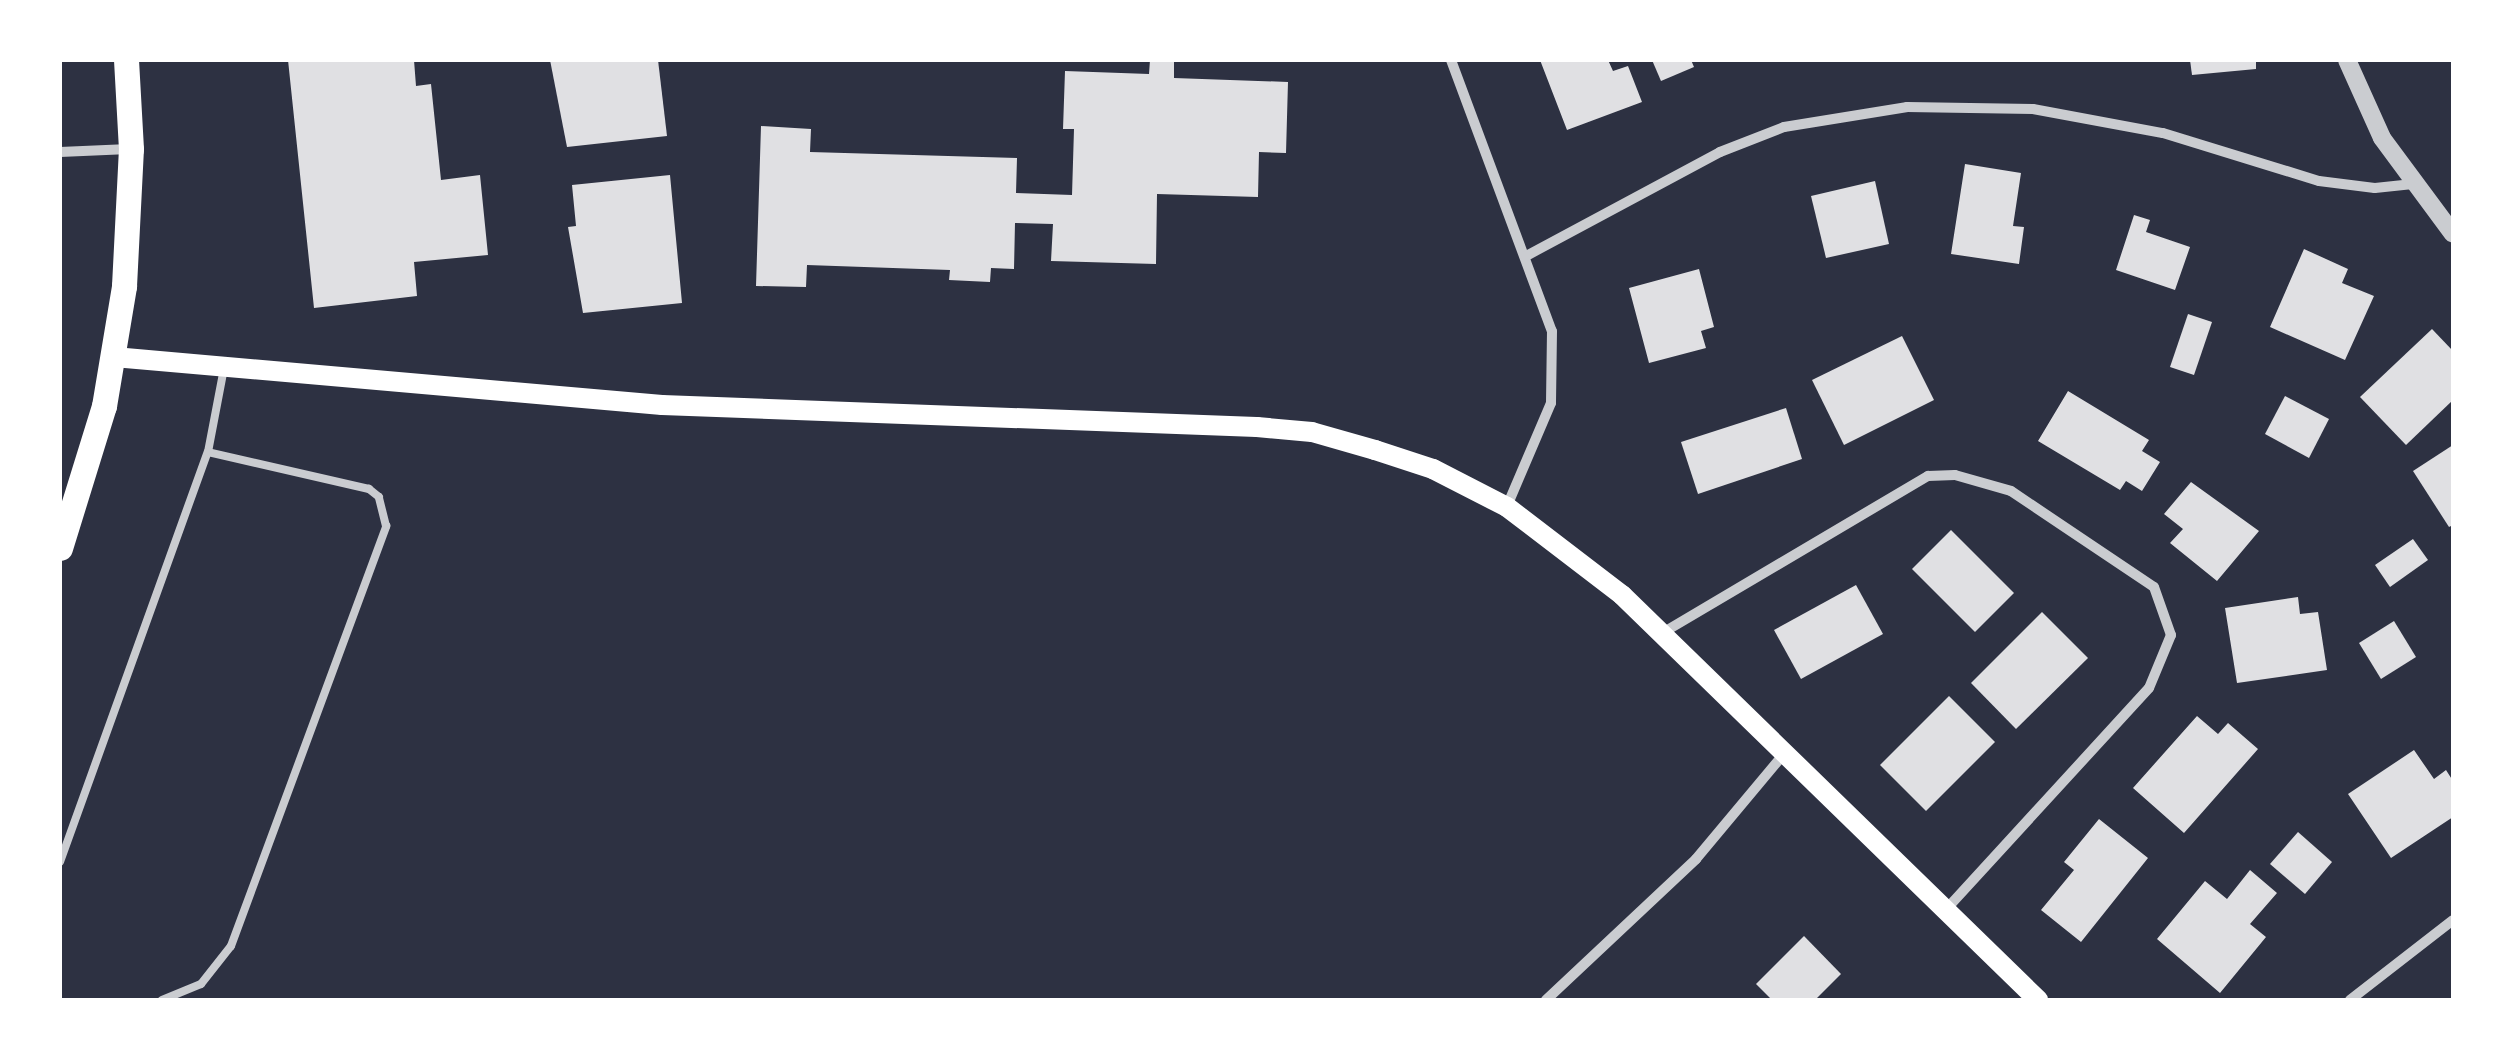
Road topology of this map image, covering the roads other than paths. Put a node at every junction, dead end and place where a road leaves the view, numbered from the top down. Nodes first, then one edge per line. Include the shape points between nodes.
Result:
1 (126, 60) edge
2 (1451, 60) edge
3 (2347, 60) edge
4 (131, 149) junction
5 (60, 152) edge
6 (2413, 184) junction
7 (2453, 234) edge
8 (1526, 256) junction
9 (114, 357) junction
10 (224, 368) junction
11 (208, 452) junction
12 (1506, 507) junction
13 (60, 548) edge
14 (1664, 632) junction
15 (1783, 755) junction
16 (60, 862) edge
17 (1944, 912) junction
18 (2453, 920) edge
19 (162, 1000) edge
20 (1546, 1000) edge
21 (2038, 1000) edge
22 (2350, 1000) edge

1 - 4 main road
2 - 8 street
3 - 6 street via 2382,138
4 - 5 street
4 - 9 main road
6 - 7 street
6 - 8 street via 2375,188 2319,181 2163,133 2033,109 1907,107 1799,124 1752,140 1660,181
8 - 12 street via 1552,331 1555,370 1539,442
9 - 10 main road
9 - 13 main road
10 - 11 lane
10 - 12 main road via 662,405 1312,432 1432,469
11 - 16 lane
11 - 19 lane via 369,488 379,497 386,526 231,946 202,984
12 - 14 main road
14 - 15 main road
14 - 17 street via 1928,476 1956,474 2010,491 2154,587 2171,635 2149,688
15 - 17 main road
15 - 20 street via 1696,859
17 - 21 main road
18 - 22 street

